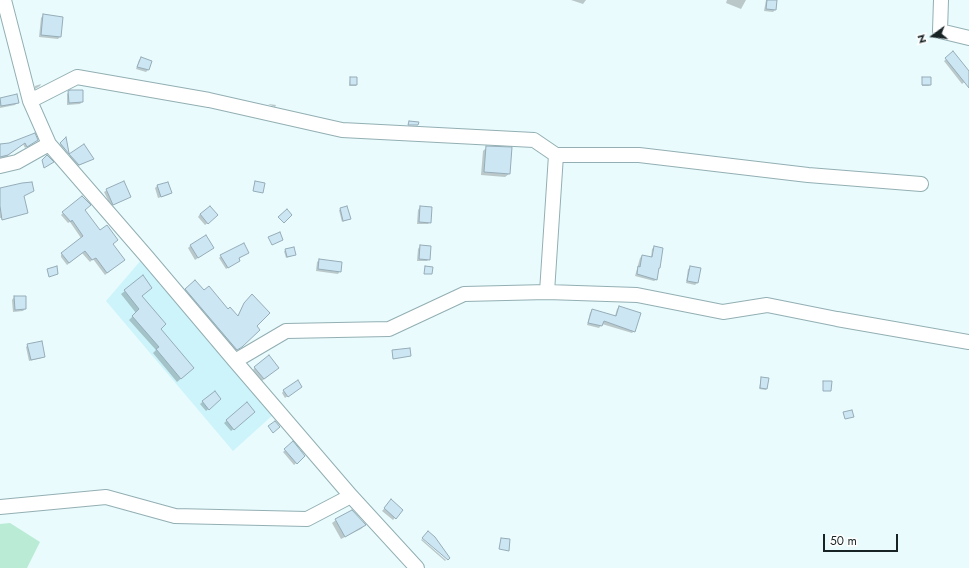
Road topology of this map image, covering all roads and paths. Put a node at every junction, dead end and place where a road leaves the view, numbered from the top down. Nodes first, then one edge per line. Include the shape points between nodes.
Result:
1 (4, 0) edge
2 (941, 0) edge
3 (969, 38) edge
4 (30, 102) junction
5 (49, 144) junction
6 (556, 155) junction
7 (0, 166) edge
8 (921, 184) dead end
9 (547, 292) junction
10 (969, 342) edge
11 (234, 361) junction
12 (351, 496) junction
13 (0, 507) edge
14 (417, 568) edge

1 - 4 street
2 - 3 street via 940,31
4 - 5 street
4 - 6 street via 77,77 209,100 342,130 534,140
5 - 7 street via 17,162
5 - 11 street
6 - 8 street via 639,154 808,175
6 - 9 street
9 - 10 street via 638,295 723,312 768,305
9 - 11 street via 464,294 389,329 286,331
11 - 12 street
12 - 13 street via 307,519 175,516 106,497
12 - 14 street

